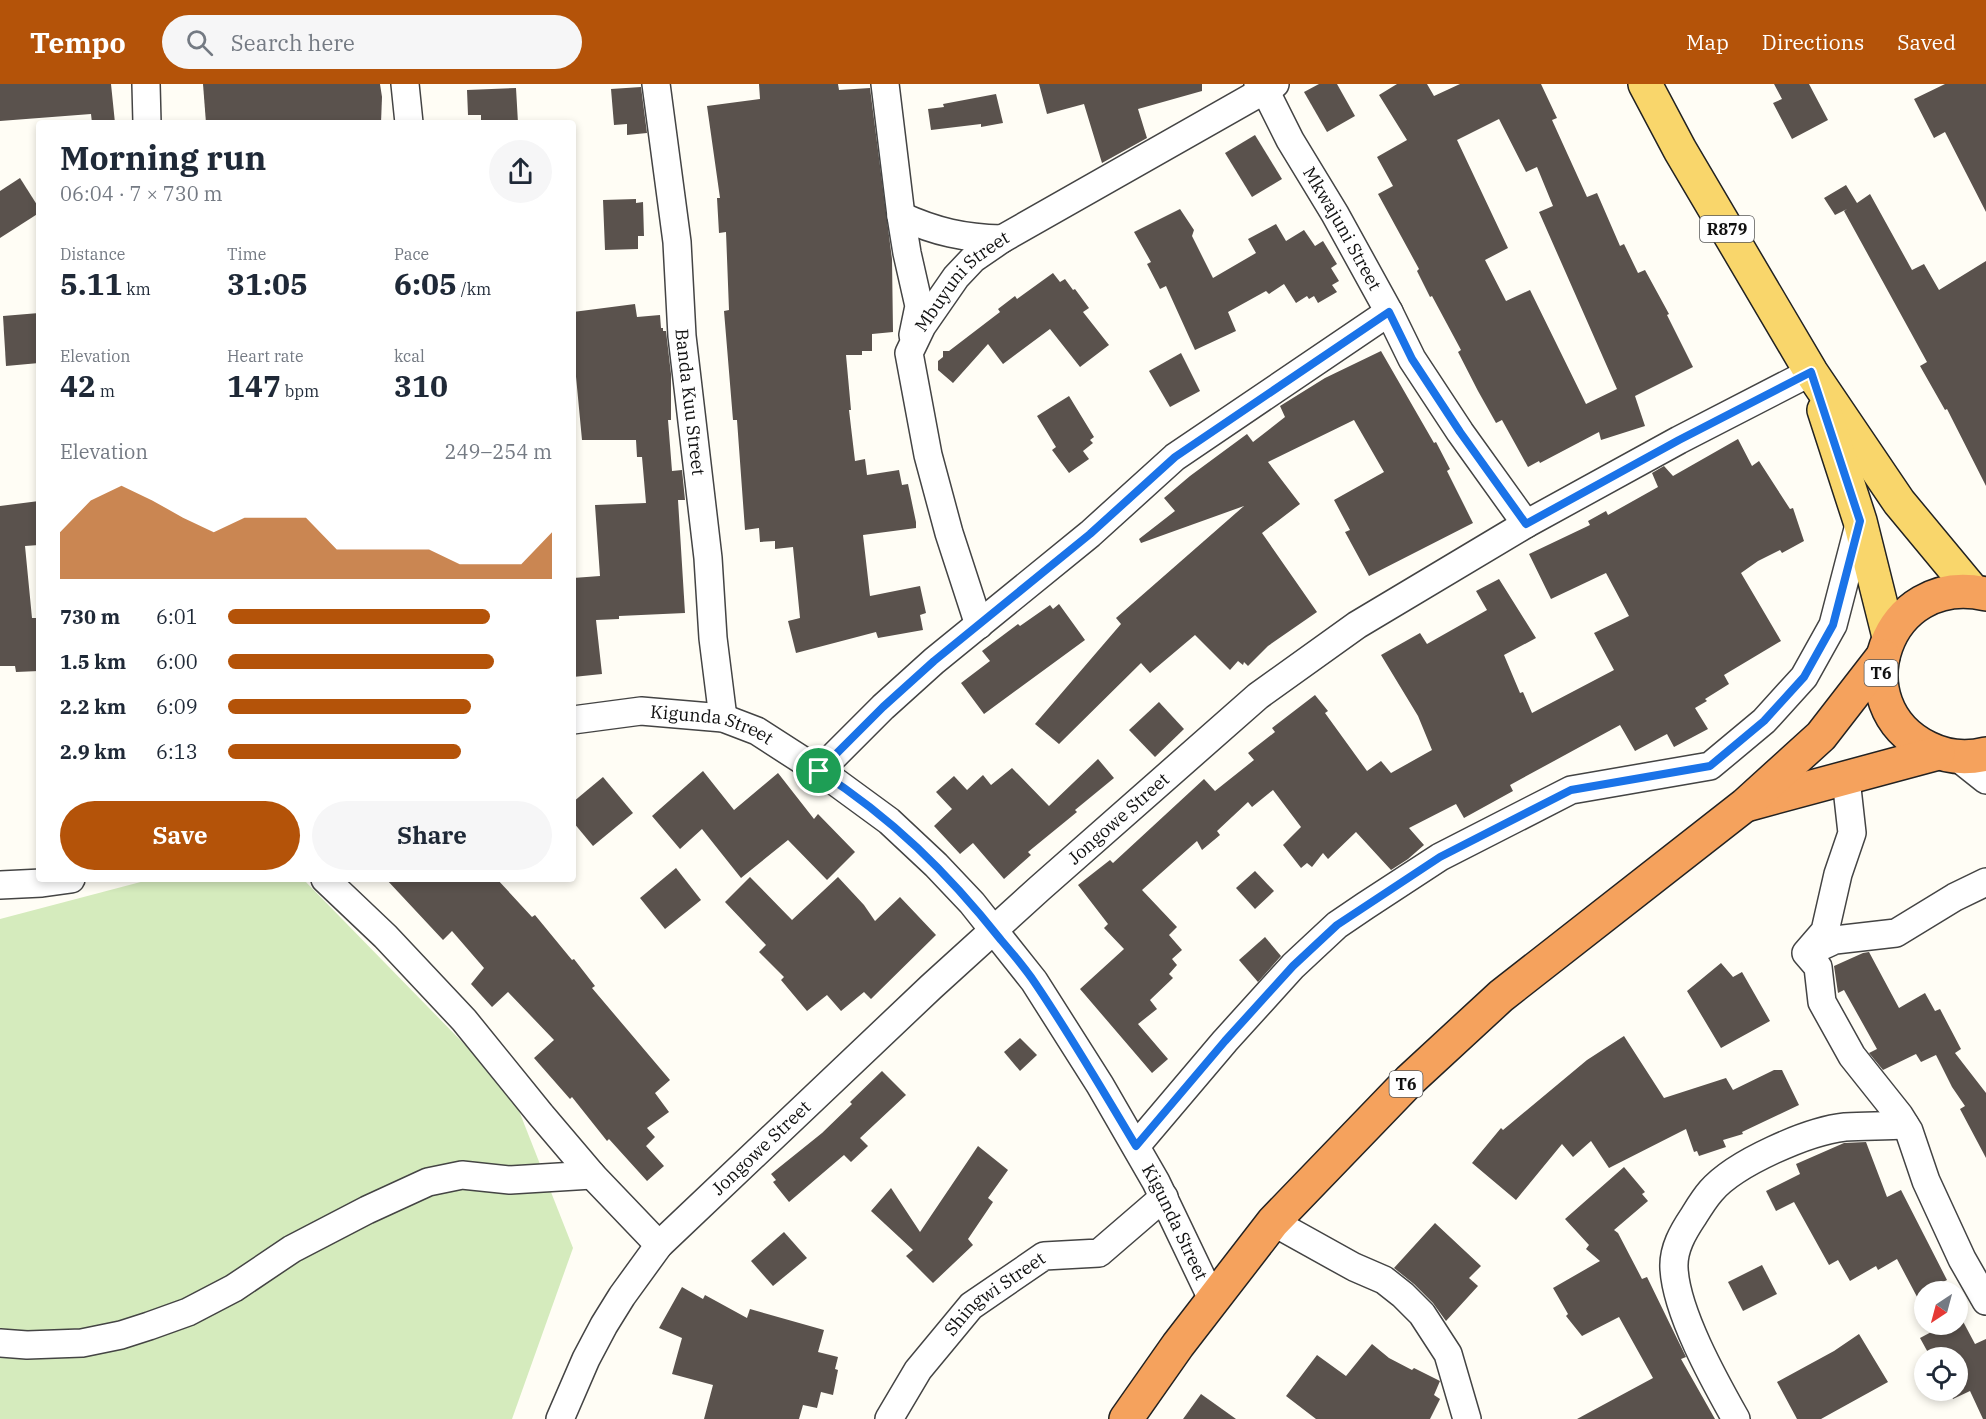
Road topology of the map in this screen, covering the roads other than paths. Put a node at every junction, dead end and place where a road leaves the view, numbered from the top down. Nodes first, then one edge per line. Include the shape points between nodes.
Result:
1 (146, 84) edge
2 (405, 84) edge
3 (656, 84) edge
4 (885, 84) edge
5 (1645, 84) edge
6 (1266, 86) edge
7 (147, 120) edge
8 (409, 120) edge
9 (901, 216) junction
10 (1002, 239) junction
11 (1389, 312) junction
12 (909, 353) junction
13 (1811, 372) junction
14 (1860, 521) junction
15 (1526, 524) junction
16 (1979, 592) edge
17 (979, 625) junction
18 (1886, 646) junction
19 (723, 718) junction
20 (576, 720) edge
21 (1960, 754) edge
22 (819, 771) junction
23 (1846, 779) junction
24 (1986, 780) edge
25 (1745, 805) junction
26 (49, 882) edge
27 (328, 882) edge
28 (1986, 882) edge
29 (0, 885) edge
30 (994, 930) junction
31 (1806, 952) junction
32 (1905, 1125) junction
33 (1136, 1146) junction
34 (592, 1174) junction
35 (1164, 1197) junction
36 (1273, 1222) junction
37 (659, 1245) junction
38 (1213, 1300) junction
39 (1986, 1301) edge
40 (0, 1343) edge
41 (560, 1419) edge
42 (889, 1419) edge
43 (1126, 1419) edge
44 (1467, 1419) edge
45 (1736, 1419) edge

1 - 7 street
2 - 8 street
3 - 19 street, Banda Kuu Street via 677,242 682,336
4 - 9 street
5 - 13 main road, R879
6 - 10 street, Mbuyuni Street
6 - 11 street, Mkwajuni Street via 1290,140
9 - 10 street via 971,239
9 - 12 street via 920,306
10 - 12 street, Mbuyuni Street via 973,259 956,277 922,326
11 - 15 street, Mkwajuni Street via 1412,359
11 - 17 street via 1175,457 1090,534
12 - 17 street, Mbuyuni Street via 928,455
13 - 14 main road, R879
13 - 15 street, Jongowe Street
13 - 16 main road, R879 via 1899,502
14 - 18 main road, R879
14 - 33 street via 1833,625 1804,677 1764,721 1710,766 1571,790 1440,857 1365,906 1337,925 1293,966
15 - 30 street, Jongowe Street via 1358,625 1258,696
16 - 18 highway, T6 via 1952,591 1932,596 1900,620
17 - 22 street via 892,699
18 - 21 highway, T6 via 1881,676 1892,714 1919,744
18 - 25 highway, T6 via 1821,736
19 - 20 street, Kigunda Street via 641,711
19 - 22 street, Kigunda Street via 757,731
21 - 23 highway, T6
21 - 24 street
22 - 30 street, Kigunda Street via 889,821 965,895
23 - 25 highway, T6
23 - 31 street via 1852,833 1825,931
25 - 36 highway, T6 via 1501,996 1410,1080
26 - 29 street
27 - 34 street via 464,1020
28 - 31 street via 1896,933 1835,940
30 - 33 street, Kigunda Street via 1034,981
30 - 37 street, Jongowe Street
31 - 32 street via 1818,968 1822,1002 1852,1056
32 - 39 street via 1926,1181
32 - 45 street via 1843,1128 1794,1141 1749,1161 1712,1190 1686,1229 1676,1250 1674,1268 1680,1299 1708,1367
33 - 35 street, Kigunda Street
34 - 37 street
34 - 40 street via 510,1180 462,1175 428,1182 306,1241 234,1288 188,1312 121,1335 82,1343
35 - 38 street, Kigunda Street
35 - 42 street, Shingwi Street via 1099,1253 1044,1256 971,1306 918,1370
36 - 38 highway, T6
36 - 44 street via 1384,1280 1410,1301 1448,1354
37 - 41 street, Jongowe Street via 604,1325
38 - 43 highway, T6

